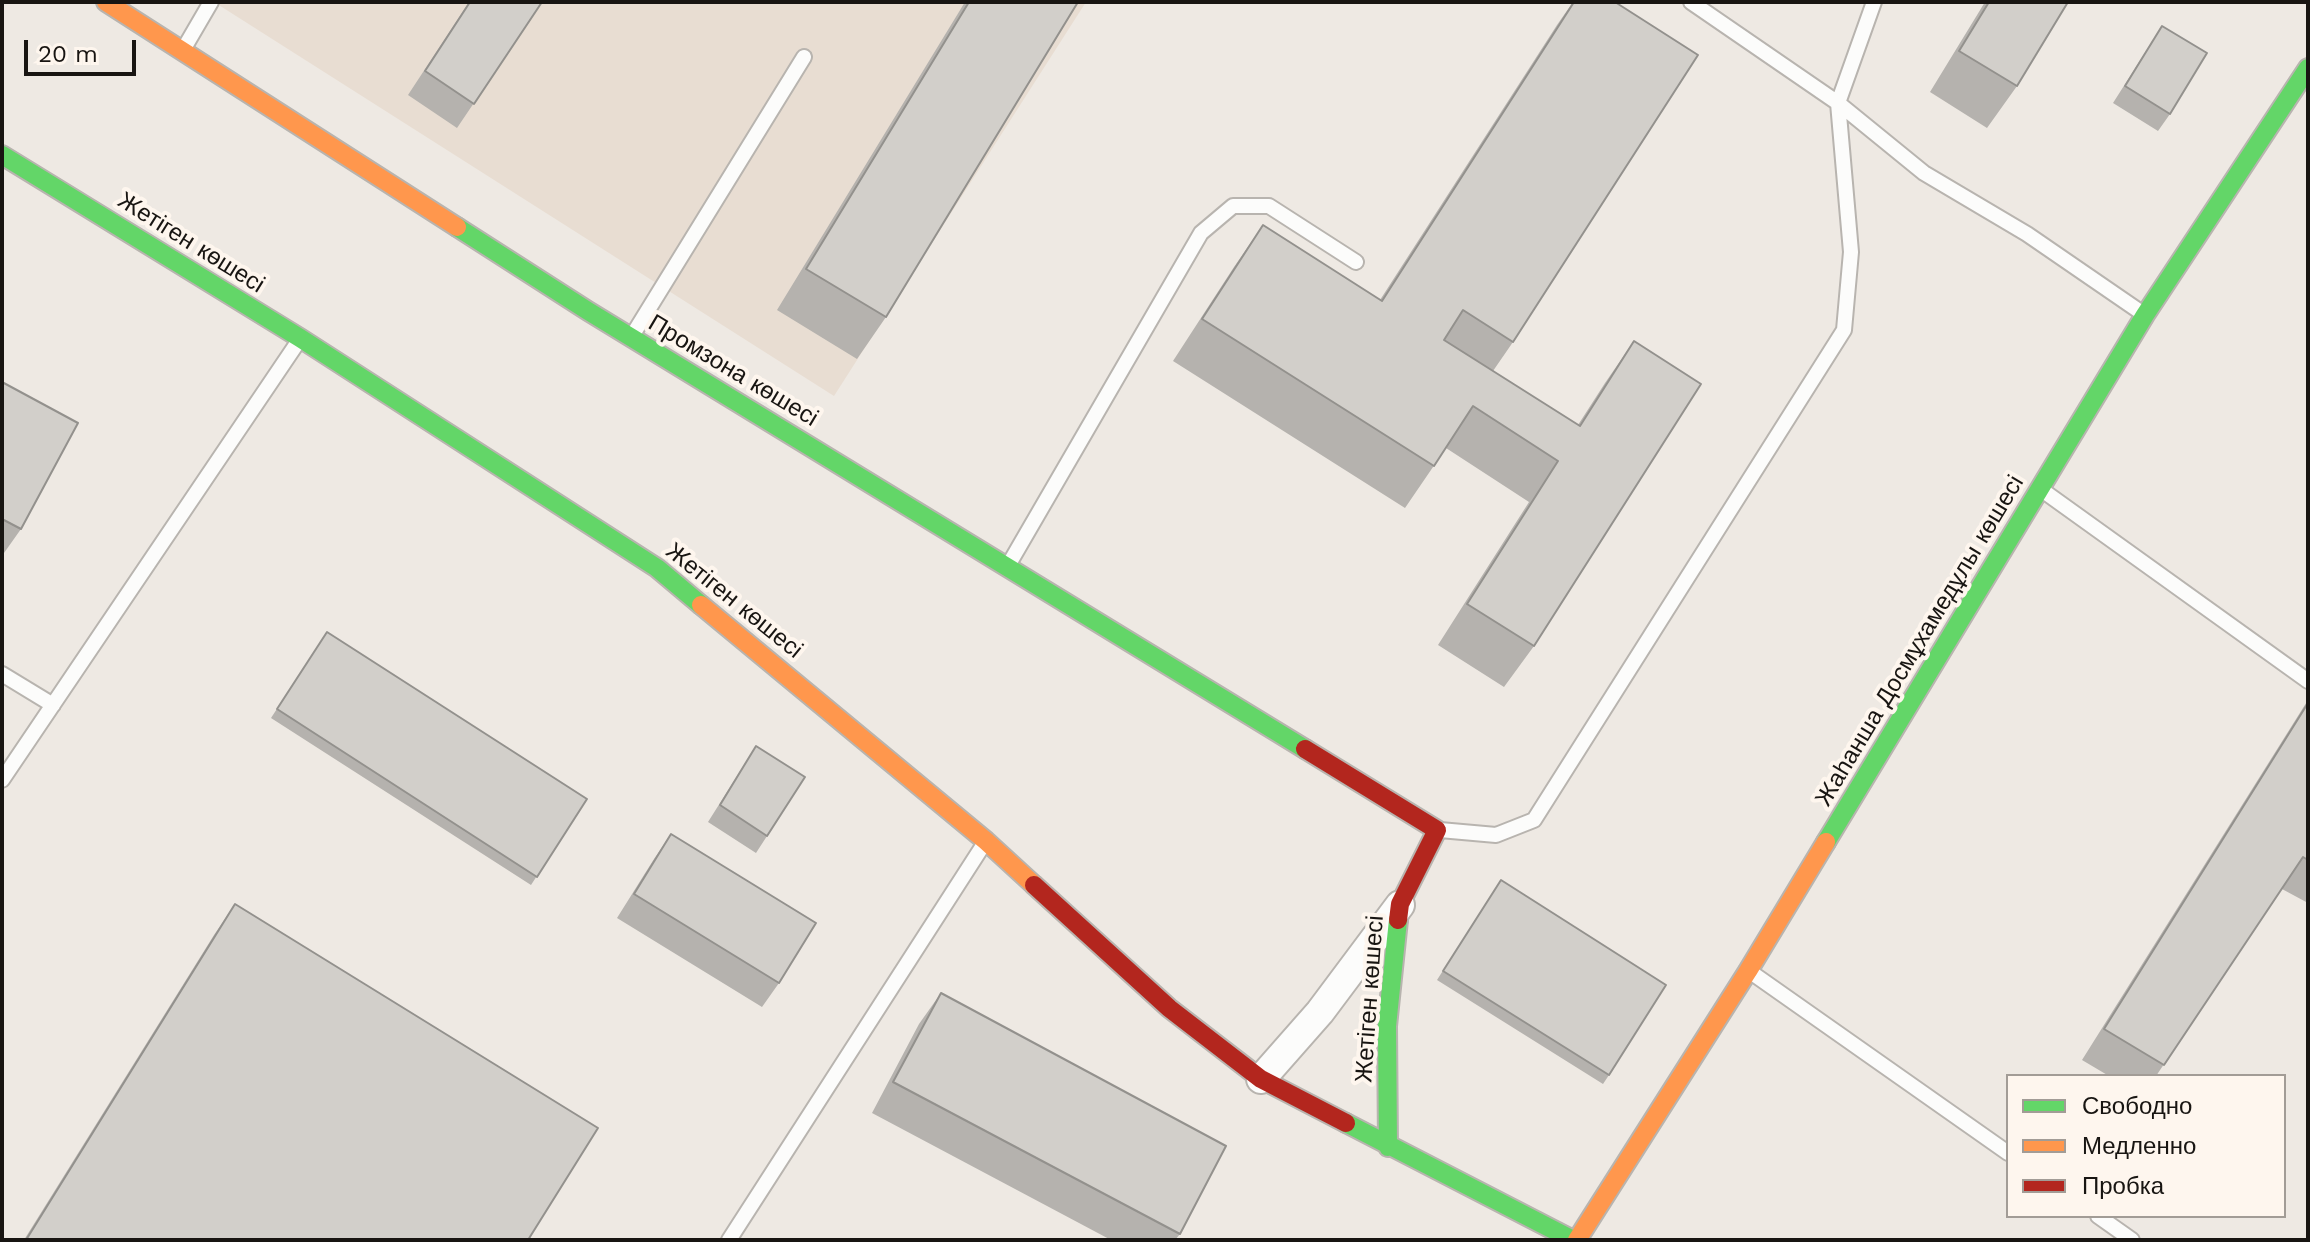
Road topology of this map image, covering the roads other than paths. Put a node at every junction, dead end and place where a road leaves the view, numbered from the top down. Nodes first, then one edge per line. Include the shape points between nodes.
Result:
1 (106, 2) edge
2 (211, 2) edge
3 (1691, 2) edge
4 (1874, 2) edge
5 (183, 50) junction
6 (804, 57) dead end
7 (2308, 68) edge
8 (1838, 103) junction
9 (2, 155) edge
10 (1356, 262) dead end
11 (2145, 315) junction
12 (631, 337) junction
13 (300, 338) junction
14 (2040, 489) junction
15 (1007, 566) junction
16 (2, 674) edge
17 (2308, 681) edge
18 (53, 705) junction
19 (2, 780) edge
20 (1437, 830) junction
21 (986, 841) junction
22 (1400, 904) junction
23 (1748, 971) junction
24 (1261, 1079) junction
25 (1388, 1147) junction
26 (2006, 1152) edge
27 (2101, 1218) edge
28 (729, 1240) edge
29 (1575, 1240) edge
30 (2132, 1240) edge

1 - 5 street, Промзона көшесі
2 - 5 lane
3 - 8 lane
4 - 8 lane
5 - 12 street, Промзона көшесі
6 - 12 lane
7 - 11 street, Жаһанша Досмұхамедұлы көшесі
8 - 11 lane via 1924,173 2027,234
8 - 20 lane via 1851,252 1844,330 1534,820 1496,835
9 - 13 street, Жетіген көшесі
10 - 15 lane via 1269,206 1233,206 1201,233
11 - 14 street, Жаһанша Досмұхамедұлы көшесі
12 - 15 street, Промзона көшесі
13 - 18 lane
13 - 21 street, Жетіген көшесі via 657,568
14 - 17 lane
14 - 23 street, Жаһанша Досмұхамедұлы көшесі
15 - 20 street, Промзона көшесі
16 - 18 lane
18 - 19 lane
20 - 22 street, Жетіген көшесі
21 - 24 street, Жетіген көшесі via 1169,1008
21 - 28 lane
22 - 24 street via 1320,1012
22 - 25 street, Жетіген көшесі via 1387,1026
23 - 26 lane
23 - 29 street, Жаһанша Досмұхамедұлы көшесі
24 - 25 street, Жетіген көшесі
25 - 29 street, Жетіген көшесі
27 - 30 lane

